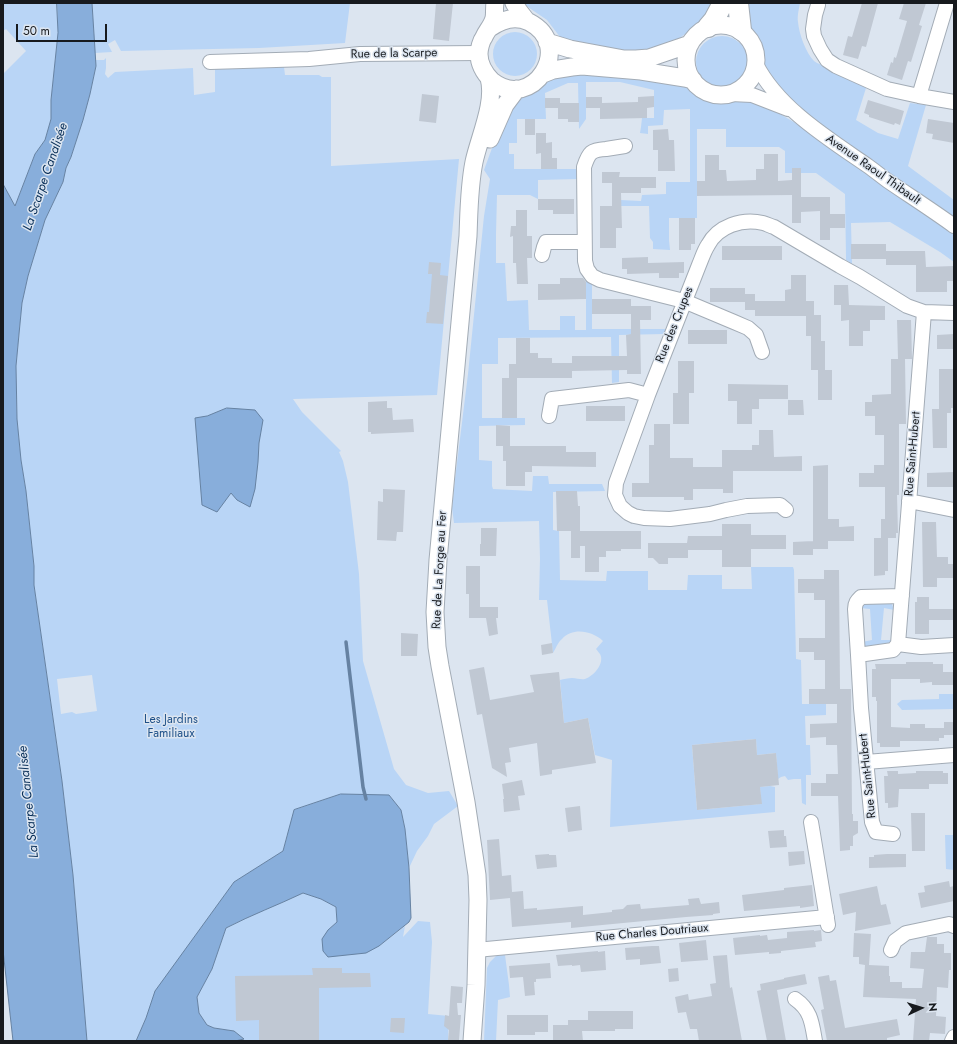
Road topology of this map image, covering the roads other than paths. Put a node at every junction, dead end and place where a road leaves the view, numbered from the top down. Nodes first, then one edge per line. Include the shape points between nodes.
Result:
1 (495, 3) edge
2 (514, 3) edge
3 (723, 3) edge
4 (738, 3) edge
5 (947, 3) edge
6 (818, 5) dead end
7 (526, 20) junction
8 (708, 27) junction
9 (490, 28) junction
10 (741, 30) junction
11 (547, 42) junction
12 (690, 44) junction
13 (479, 53) junction
14 (210, 62) dead end
15 (756, 64) junction
16 (543, 74) junction
17 (489, 78) junction
18 (692, 80) junction
19 (517, 89) junction
20 (731, 94) junction
21 (919, 96) junction
22 (954, 102) edge
23 (794, 112) junction
24 (625, 146) dead end
25 (954, 226) edge
26 (468, 236) junction
27 (584, 242) junction
28 (542, 255) dead end
29 (684, 301) junction
30 (924, 312) junction
31 (954, 313) edge
32 (762, 352) dead end
33 (648, 394) junction
34 (549, 416) dead end
35 (909, 501) junction
36 (786, 510) dead end
37 (954, 510) edge
38 (902, 596) junction
39 (898, 644) junction
40 (954, 644) edge
41 (858, 655) junction
42 (954, 755) edge
43 (866, 762) junction
44 (812, 822) dead end
45 (892, 834) dead end
46 (954, 926) edge
47 (476, 950) junction
48 (891, 950) dead end
49 (795, 999) dead end
50 (954, 1037) edge
51 (472, 1041) edge
52 (815, 1041) edge
53 (952, 1041) edge

1 - 9 main road
2 - 7 main road
3 - 8 highway
4 - 10 highway
5 - 21 street
6 - 21 street via 814,36 828,60 894,92
7 - 9 main road via 507,19
7 - 11 main road via 539,28
8 - 10 main road via 725,25
8 - 12 main road via 697,34
9 - 13 main road via 483,37
10 - 15 main road via 754,48
11 - 12 main road via 570,49 636,60
11 - 16 main road via 548,62
12 - 18 main road via 686,66
13 - 14 street, Rue de la Scarpe via 360,54 309,59
13 - 17 main road via 482,68
15 - 20 main road via 748,83
15 - 23 street
16 - 18 main road via 582,66 641,71
16 - 19 main road via 535,82
17 - 19 main road via 502,86
17 - 26 main road via 491,85 488,113 476,153 469,198
18 - 20 main road via 701,89 712,94
19 - 26 main road via 505,105 481,162
20 - 23 street via 752,95
21 - 22 street
23 - 25 street, Avenue Raoul Thibault via 831,141
24 - 27 street via 598,149 588,156 584,166
26 - 47 main road, Rue de La Forge au Fer via 435,612 440,666 477,875
27 - 28 street via 546,242
27 - 29 street via 585,261 592,276 628,288
29 - 30 street, Rue des Crupes via 708,244 725,228 753,222 774,227 907,306
29 - 32 street via 748,328 756,335
29 - 33 street, Rue des Crupes
30 - 31 street, Rue des Crupes
30 - 35 street, Rue Saint-Hubert
33 - 34 street via 629,390 552,399
33 - 36 street, Rue des Crupes via 616,483 615,495 620,506 628,513 644,518 670,519 747,506 780,505
35 - 37 street
35 - 38 street, Rue Saint-Hubert
38 - 39 street, Rue Saint-Hubert
38 - 41 street, Rue Saint-Hubert via 861,597 857,600 855,609
39 - 40 street via 921,647
39 - 41 street via 893,650
41 - 43 street, Rue Saint-Hubert
42 - 43 street
43 - 45 street, Rue Saint-Hubert via 872,822 876,832
44 - 47 street, Rue Charles Doutriaux via 828,921
46 - 48 street via 949,924 906,933 895,941
47 - 51 main road, Rue de La Forge au Fer
49 - 52 street via 802,1003 810,1016
50 - 53 street

